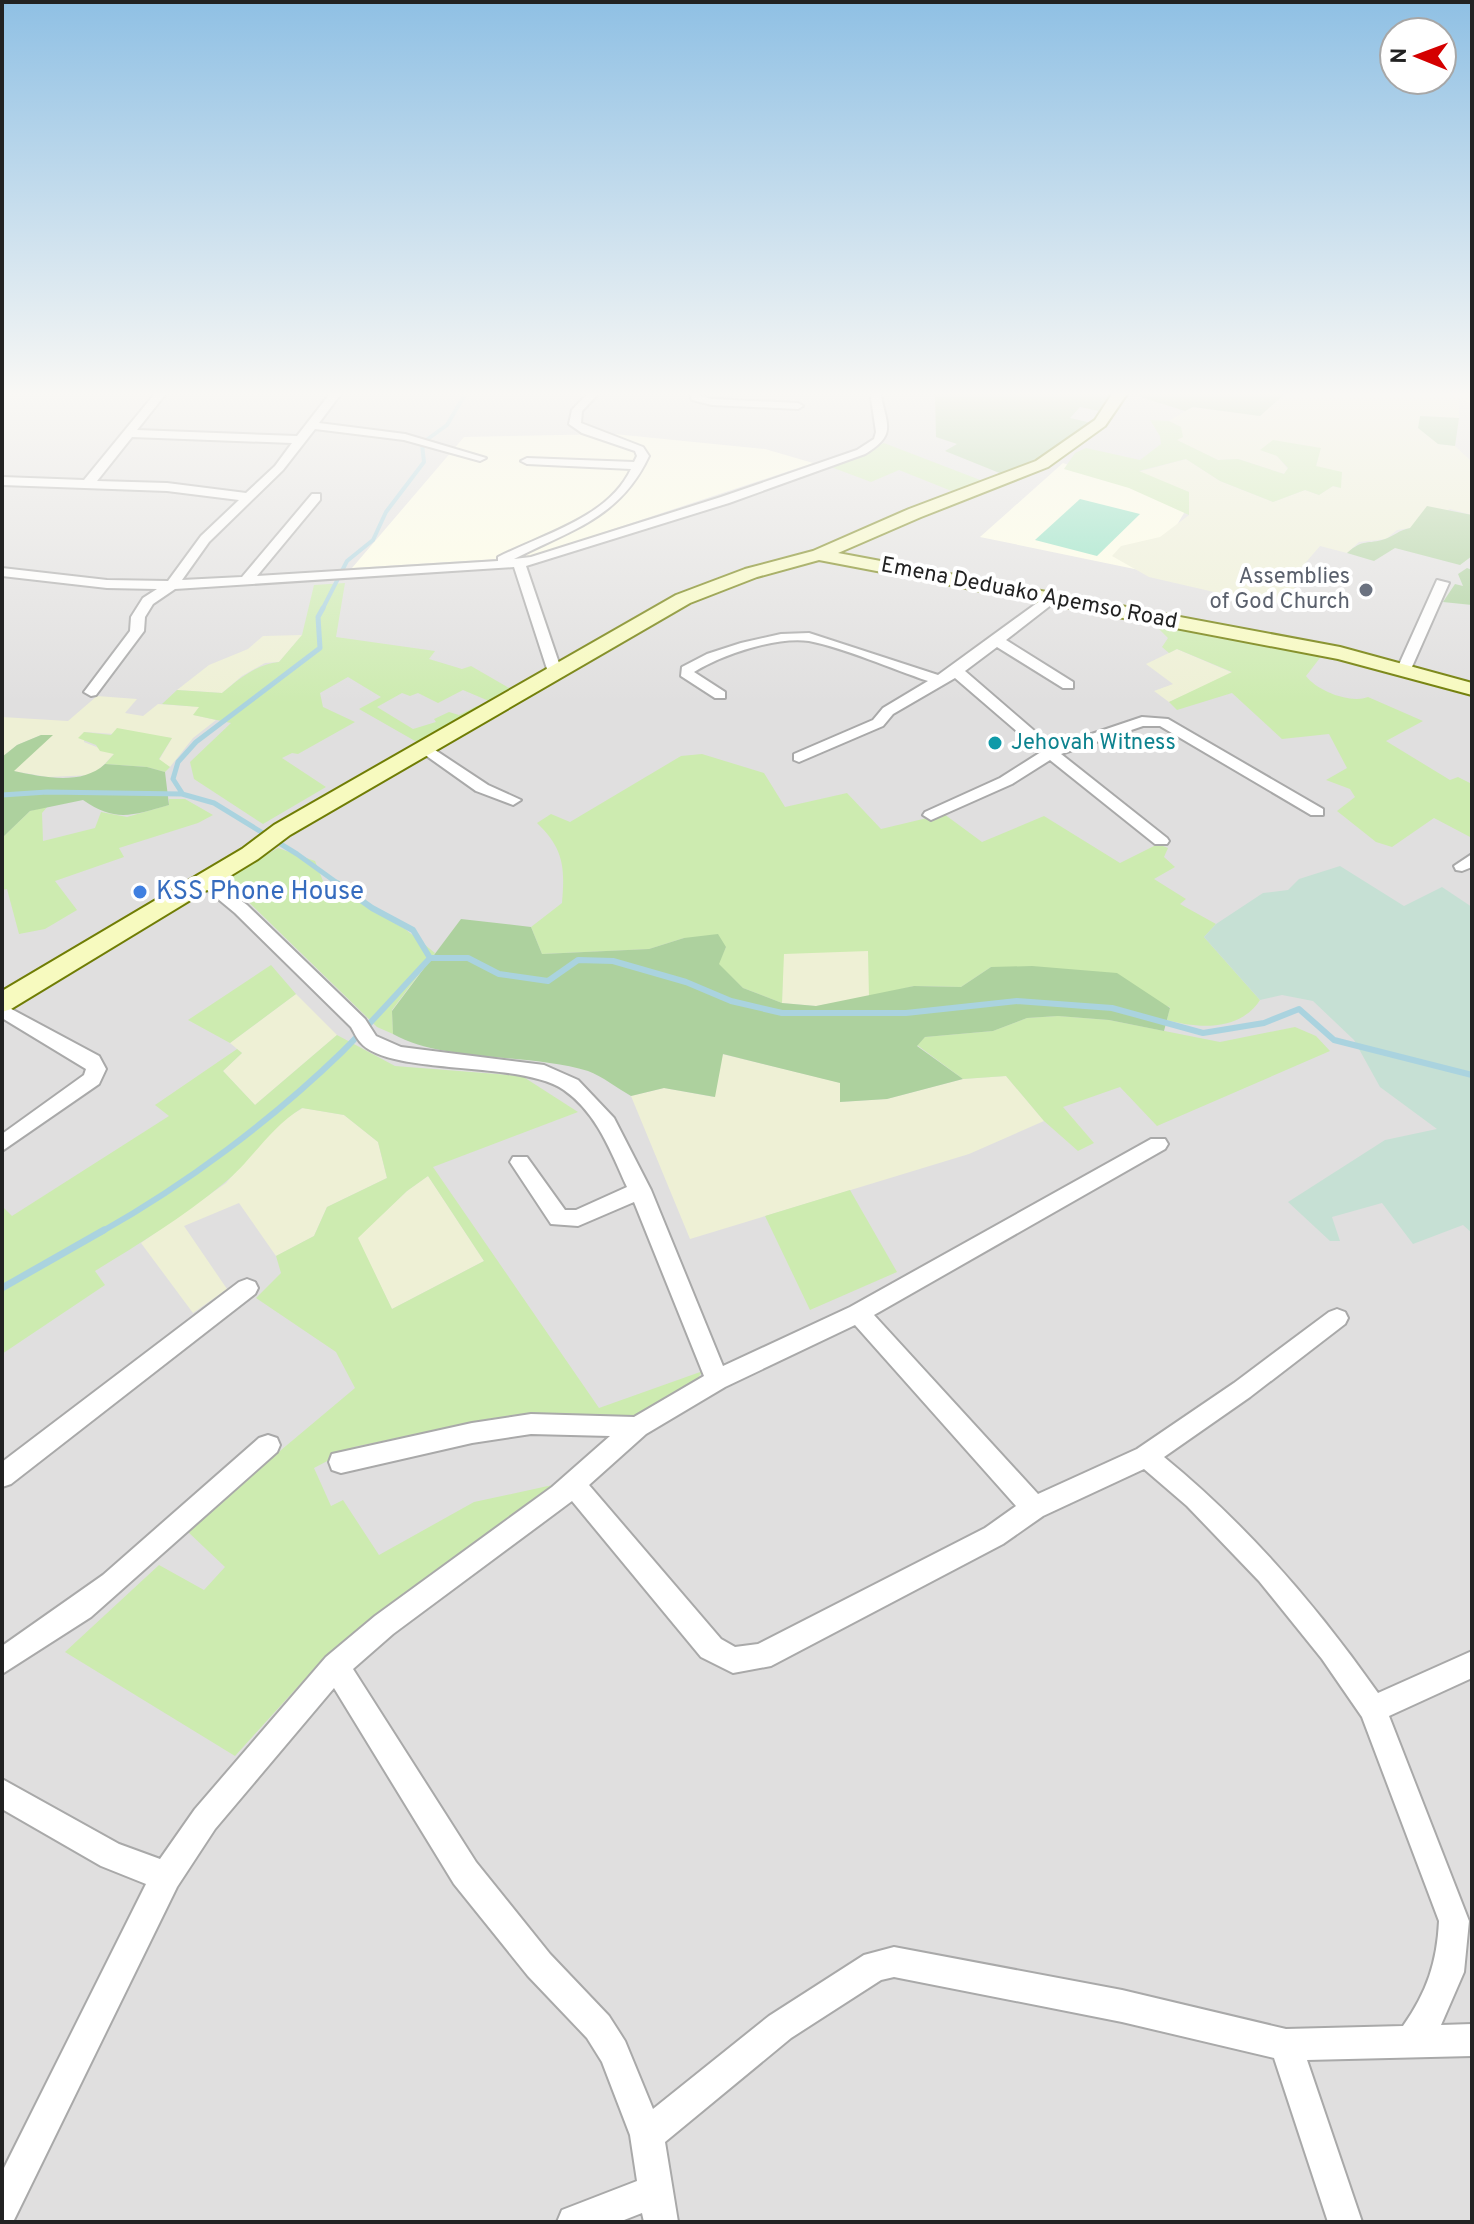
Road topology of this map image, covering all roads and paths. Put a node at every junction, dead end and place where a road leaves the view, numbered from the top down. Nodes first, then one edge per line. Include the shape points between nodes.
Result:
1 (229, 495) edge
2 (249, 495) edge
3 (618, 495) edge
4 (740, 495) edge
5 (962, 495) edge
6 (247, 497) junction
7 (316, 497) dead end
8 (819, 555) junction
9 (519, 563) junction
10 (492, 566) junction
11 (2, 572) edge
12 (18, 574) junction
13 (245, 582) junction
14 (1442, 583) dead end
15 (172, 585) junction
16 (2, 591) edge
17 (1053, 598) junction
18 (996, 640) junction
19 (1404, 669) junction
20 (956, 671) junction
21 (555, 672) junction
22 (941, 681) junction
23 (1068, 685) dead end
24 (1472, 689) edge
25 (91, 692) dead end
26 (720, 695) dead end
27 (426, 749) junction
28 (1052, 752) junction
29 (799, 757) dead end
30 (513, 800) dead end
31 (1317, 812) dead end
32 (931, 815) dead end
33 (1161, 841) dead end
34 (206, 880) junction
35 (2, 1003) edge
36 (2, 1010) edge
37 (2, 1144) edge
38 (1158, 1144) dead end
39 (520, 1162) dead end
40 (640, 1190) junction
41 (247, 1288) dead end
42 (858, 1313) junction
43 (1337, 1318) dead end
44 (717, 1380) junction
45 (637, 1427) junction
46 (268, 1445) dead end
47 (1146, 1456) junction
48 (341, 1462) dead end
49 (2, 1476) edge
50 (573, 1484) junction
51 (1034, 1508) junction
52 (2, 1661) edge
53 (1472, 1664) edge
54 (336, 1666) junction
55 (1373, 1709) junction
56 (2, 1793) edge
57 (166, 1876) junction
58 (1463, 1932) edge
59 (1472, 2040) edge
60 (1411, 2042) junction
61 (1286, 2045) junction
62 (647, 2135) junction
63 (658, 2207) edge
64 (2, 2208) edge
65 (574, 2222) edge
66 (1345, 2222) edge

1 - 6 street
2 - 6 street
3 - 10 street via 601,513
4 - 9 street
5 - 8 street
6 - 15 street via 205,539
7 - 13 street
8 - 17 street, Emena Deduako Apemso Road
8 - 21 street via 683,599
9 - 10 street
9 - 21 street
10 - 13 street
11 - 12 street
12 - 15 street
12 - 16 street
13 - 15 street
14 - 19 street
15 - 25 street via 148,601 137,631
17 - 18 street
17 - 19 street, Emena Deduako Apemso Road
18 - 20 street
18 - 23 street
19 - 24 street, Emena Deduako Apemso Road
20 - 22 street
20 - 28 street
21 - 27 street
22 - 26 street via 809,637 787,635 687,670 688,676
22 - 29 street via 888,711 878,723
27 - 30 street via 482,788
27 - 34 street via 282,830
28 - 31 street via 1142,721 1163,722
28 - 32 street via 1006,781
28 - 33 street
34 - 35 street
34 - 40 street via 364,1032 398,1053 544,1072 571,1085 604,1118
36 - 37 street via 92,1061 96,1069 92,1079
38 - 42 street
39 - 40 street via 559,1218 578,1218
40 - 44 street
41 - 49 street
42 - 44 street
42 - 51 street
43 - 47 street
44 - 45 street
45 - 48 street via 531,1424
45 - 50 street
46 - 52 street via 112,1584
47 - 51 street
47 - 55 street via 1196,1498 1268,1573
50 - 51 street via 701,1637 733,1660 761,1657 825,1625 994,1536
50 - 54 street
53 - 55 street
54 - 57 street via 205,1819
54 - 62 street via 465,1873 539,1965 598,2027 624,2073
55 - 58 street
56 - 57 street via 111,1856
57 - 64 street
58 - 60 street via 1448,1981
59 - 60 street
60 - 61 street
61 - 62 street via 1122,2006 894,1962 875,1966 780,2027
61 - 66 street
62 - 63 street
63 - 65 street

